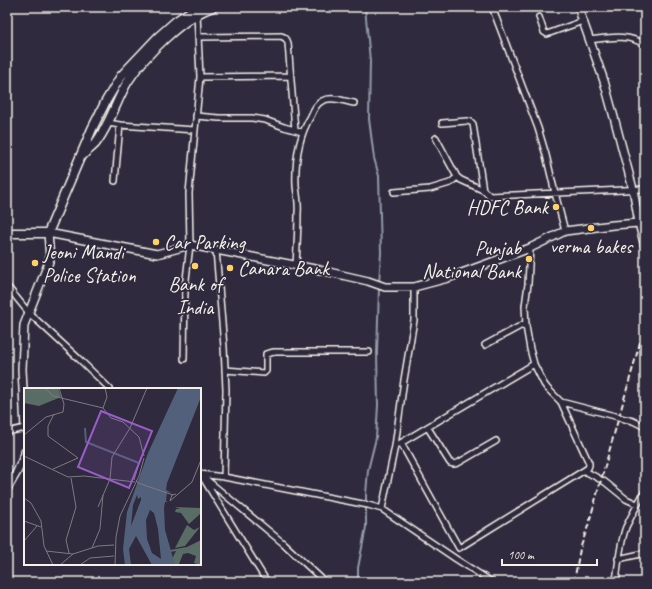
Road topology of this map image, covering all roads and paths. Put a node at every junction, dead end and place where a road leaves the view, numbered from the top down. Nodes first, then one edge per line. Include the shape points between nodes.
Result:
1 (213, 7) edge
2 (492, 7) edge
3 (578, 7) edge
4 (197, 10) edge
5 (539, 17) dead end
6 (583, 21) junction
7 (199, 37) junction
8 (589, 40) junction
9 (645, 45) edge
10 (290, 76) junction
11 (200, 77) junction
12 (354, 102) dead end
13 (196, 116) junction
14 (108, 123) junction
15 (442, 123) dead end
16 (120, 125) junction
17 (194, 130) junction
18 (295, 130) junction
19 (302, 132) junction
20 (436, 138) dead end
21 (80, 158) junction
22 (457, 177) junction
23 (116, 181) dead end
24 (633, 189) junction
25 (645, 189) edge
26 (483, 190) junction
27 (394, 192) dead end
28 (555, 193) junction
29 (639, 223) junction
30 (565, 231) junction
31 (48, 232) junction
32 (7, 233) edge
33 (190, 245) junction
34 (645, 247) edge
35 (530, 248) junction
36 (216, 250) junction
37 (296, 265) junction
38 (7, 286) edge
39 (414, 287) junction
40 (29, 313) junction
41 (526, 323) junction
42 (485, 345) dead end
43 (368, 352) dead end
44 (184, 358) dead end
45 (534, 364) junction
46 (225, 370) junction
47 (109, 388) edge
48 (561, 402) junction
49 (24, 408) edge
50 (645, 426) edge
51 (24, 428) edge
52 (428, 428) junction
53 (7, 432) edge
54 (496, 441) dead end
55 (401, 443) junction
56 (395, 446) junction
57 (24, 456) edge
58 (585, 471) junction
59 (201, 474) edge
60 (201, 475) edge
61 (201, 476) edge
62 (224, 477) junction
63 (7, 489) edge
64 (645, 491) edge
65 (637, 504) junction
66 (382, 510) junction
67 (459, 548) junction
68 (645, 553) edge
69 (456, 559) junction
70 (618, 559) junction
71 (267, 582) edge
72 (325, 582) edge
73 (492, 582) edge
74 (616, 582) edge

1 - 4 main road
2 - 28 street via 538,128
3 - 6 main road
4 - 7 street
4 - 14 main road via 140,65 128,81
4 - 21 main road via 176,21 121,76 92,129
5 - 6 street via 547,34
6 - 8 main road
7 - 10 street via 284,37 288,43
7 - 11 street
8 - 9 street via 624,38 638,40
8 - 24 main road via 604,81
10 - 11 street
10 - 18 street
11 - 13 street
12 - 19 street via 327,99 321,102
13 - 17 street
13 - 18 street via 252,118
14 - 16 street
14 - 21 main road via 95,144
15 - 26 street via 467,121 473,124
16 - 17 street
16 - 23 street
17 - 33 street via 189,192
18 - 19 street
19 - 37 street via 296,169
20 - 22 street
21 - 31 main road
22 - 26 street
22 - 27 street via 450,183 430,190
24 - 25 street
24 - 28 street
24 - 29 main road
26 - 28 street via 490,196
28 - 30 street
29 - 30 main road
29 - 34 main road
30 - 35 main road
31 - 32 main road
31 - 33 main road via 157,254
31 - 40 main road via 50,259
33 - 36 main road
33 - 44 street via 185,288
35 - 39 main road via 448,278
35 - 41 street
36 - 37 main road
36 - 46 street
37 - 39 main road via 385,287
38 - 40 street
39 - 56 street via 414,320
40 - 47 street
40 - 49 main road via 24,325
41 - 42 street
41 - 45 street
43 - 46 street via 274,352 266,354 264,373
45 - 48 street via 546,388
45 - 52 street
46 - 62 street
48 - 50 street, bridge
48 - 58 street via 589,462
51 - 53 street
52 - 54 street via 450,462 454,464
52 - 55 street
55 - 56 street
55 - 67 street
56 - 66 street
57 - 63 main road
58 - 65 street
58 - 67 street
59 - 62 street
60 - 72 street via 283,543
61 - 71 street
62 - 66 street
64 - 65 street
65 - 70 street via 626,529
66 - 69 street
67 - 69 street
68 - 70 street
69 - 73 street
70 - 74 street

